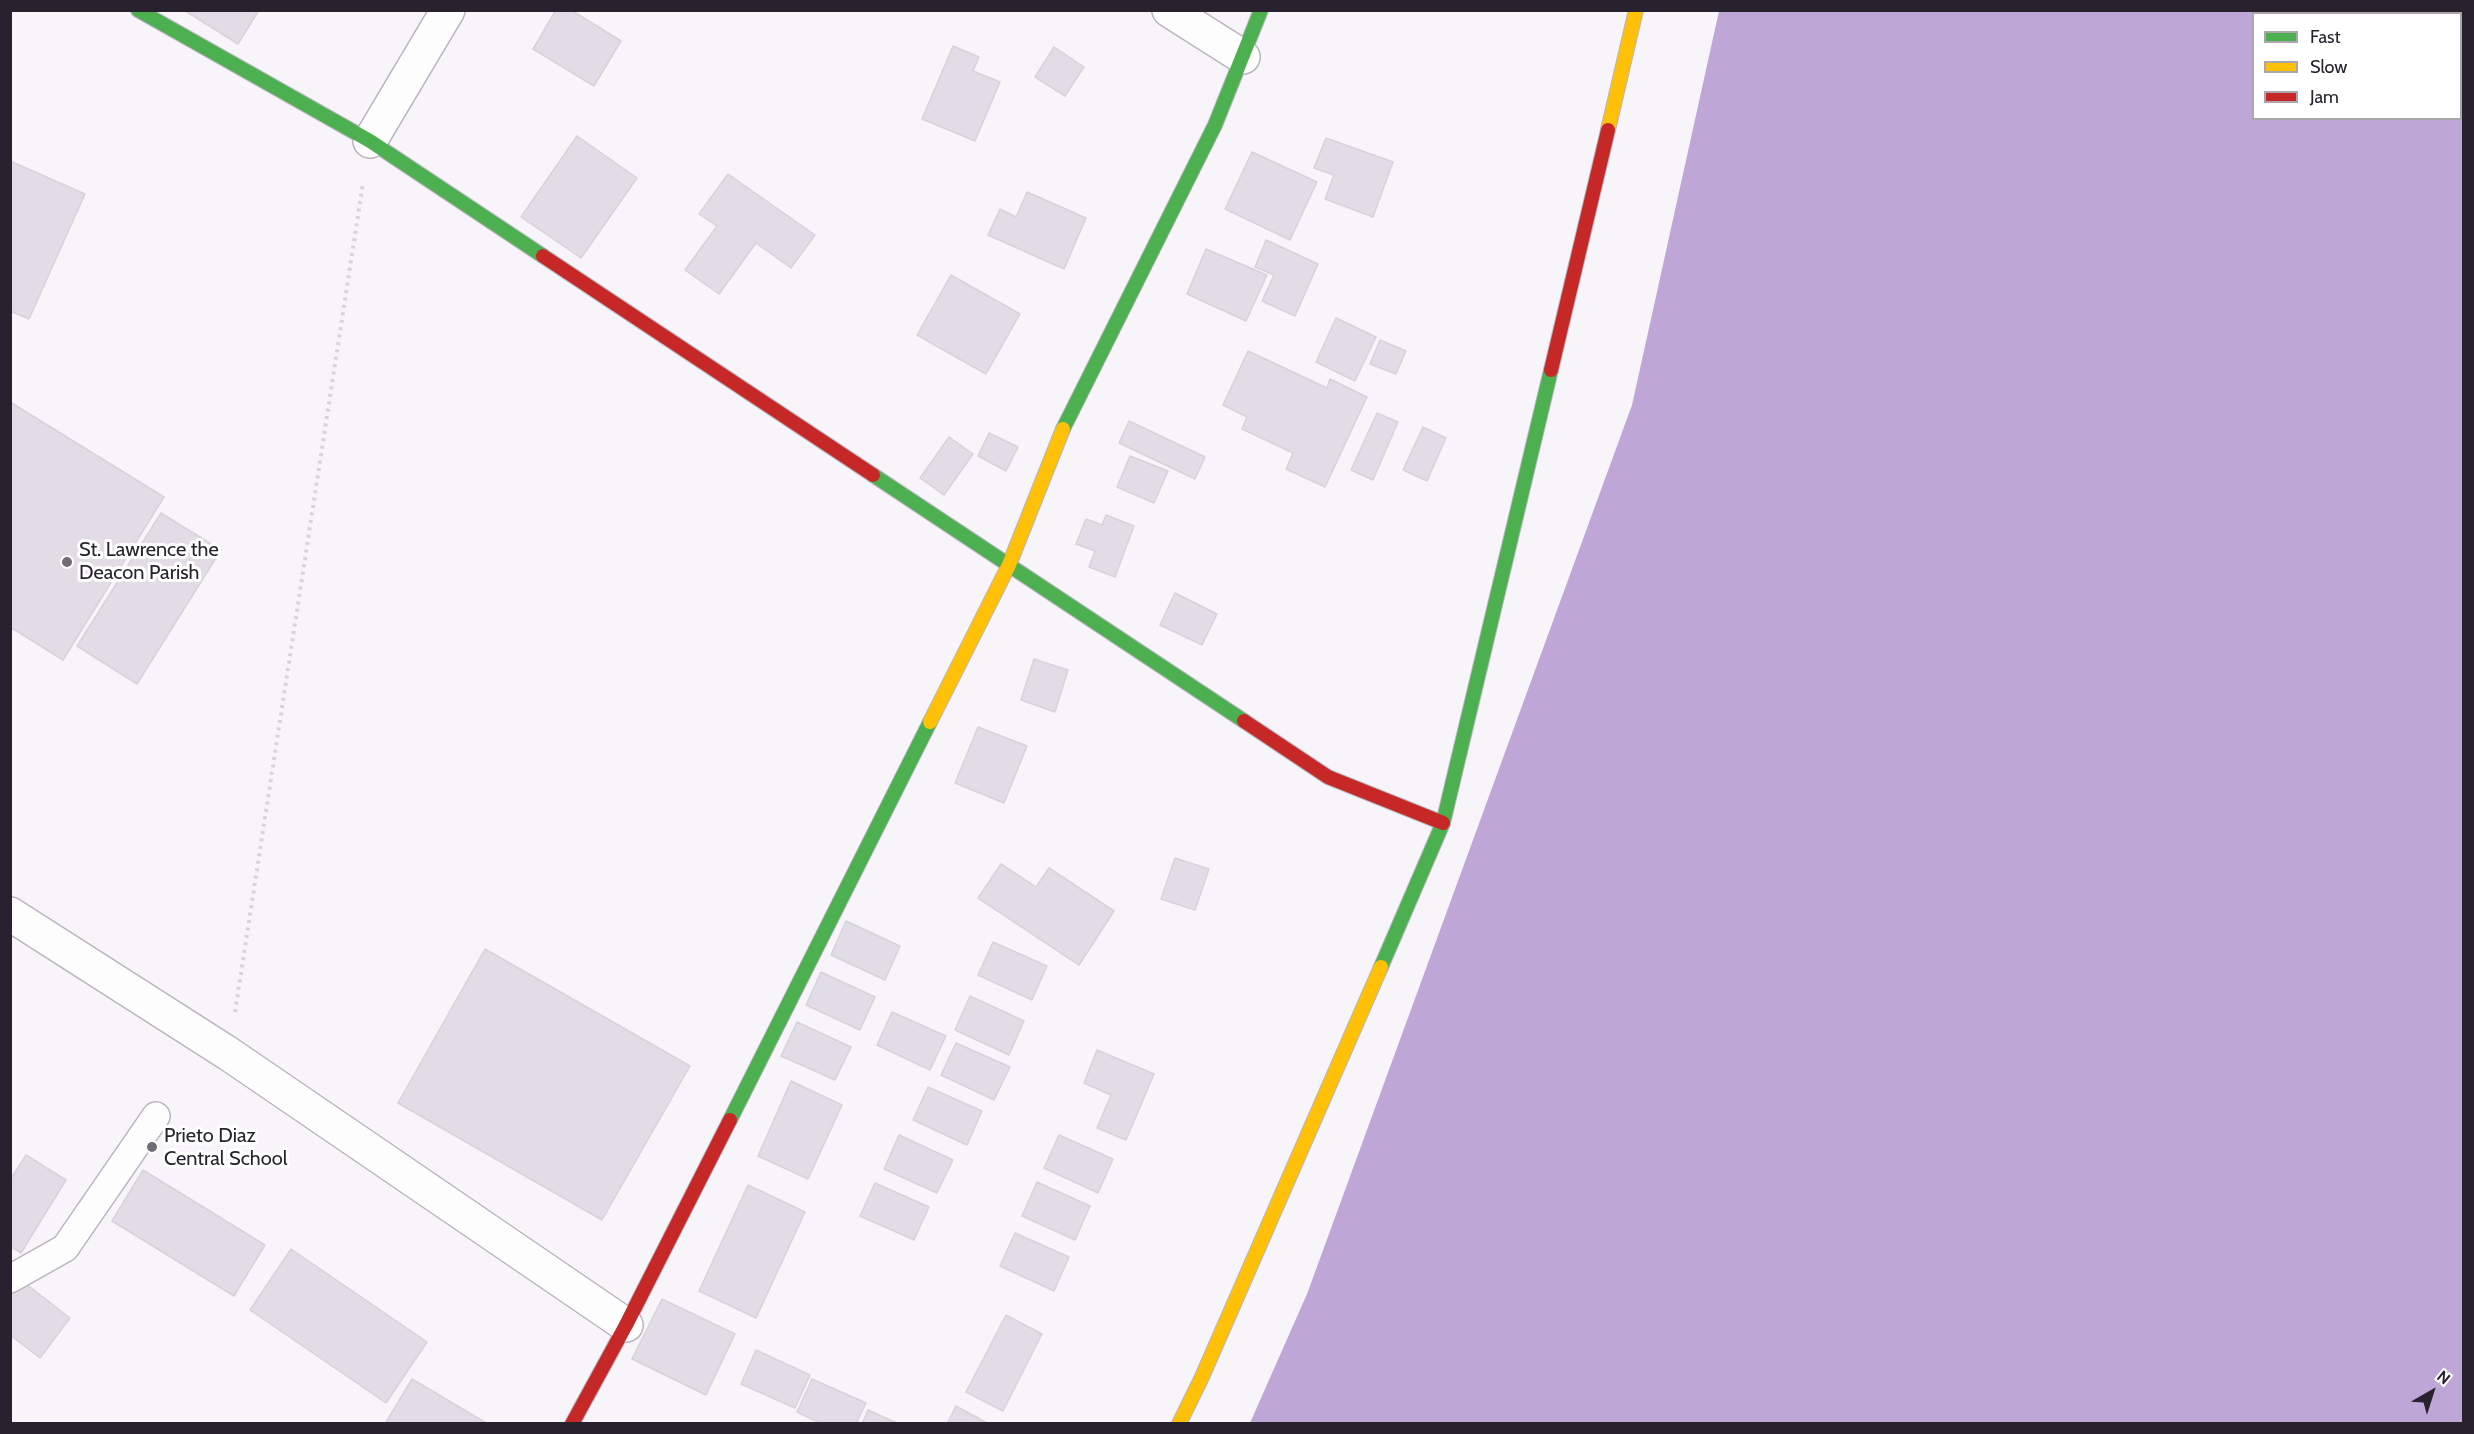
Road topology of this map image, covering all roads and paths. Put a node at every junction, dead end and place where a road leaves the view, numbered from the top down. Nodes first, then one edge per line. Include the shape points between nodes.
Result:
1 (138, 10) edge
2 (448, 10) edge
3 (1168, 10) edge
4 (1261, 10) edge
5 (1636, 10) edge
6 (1243, 57) junction
7 (370, 141) junction
8 (1009, 565) junction
9 (1443, 823) junction
10 (10, 914) edge
11 (229, 1054) junction
12 (156, 1116) dead end
13 (10, 1279) edge
14 (626, 1325) junction
15 (572, 1424) edge
16 (1179, 1424) edge

1 - 7 street
2 - 7 street
3 - 6 street
4 - 6 street
5 - 9 street
6 - 8 street via 1215,125 1063,428
7 - 8 street
7 - 11 path
8 - 9 street via 1328,777
8 - 14 street
9 - 16 street
10 - 11 street
11 - 14 street
12 - 13 lane via 65,1248
14 - 15 street

